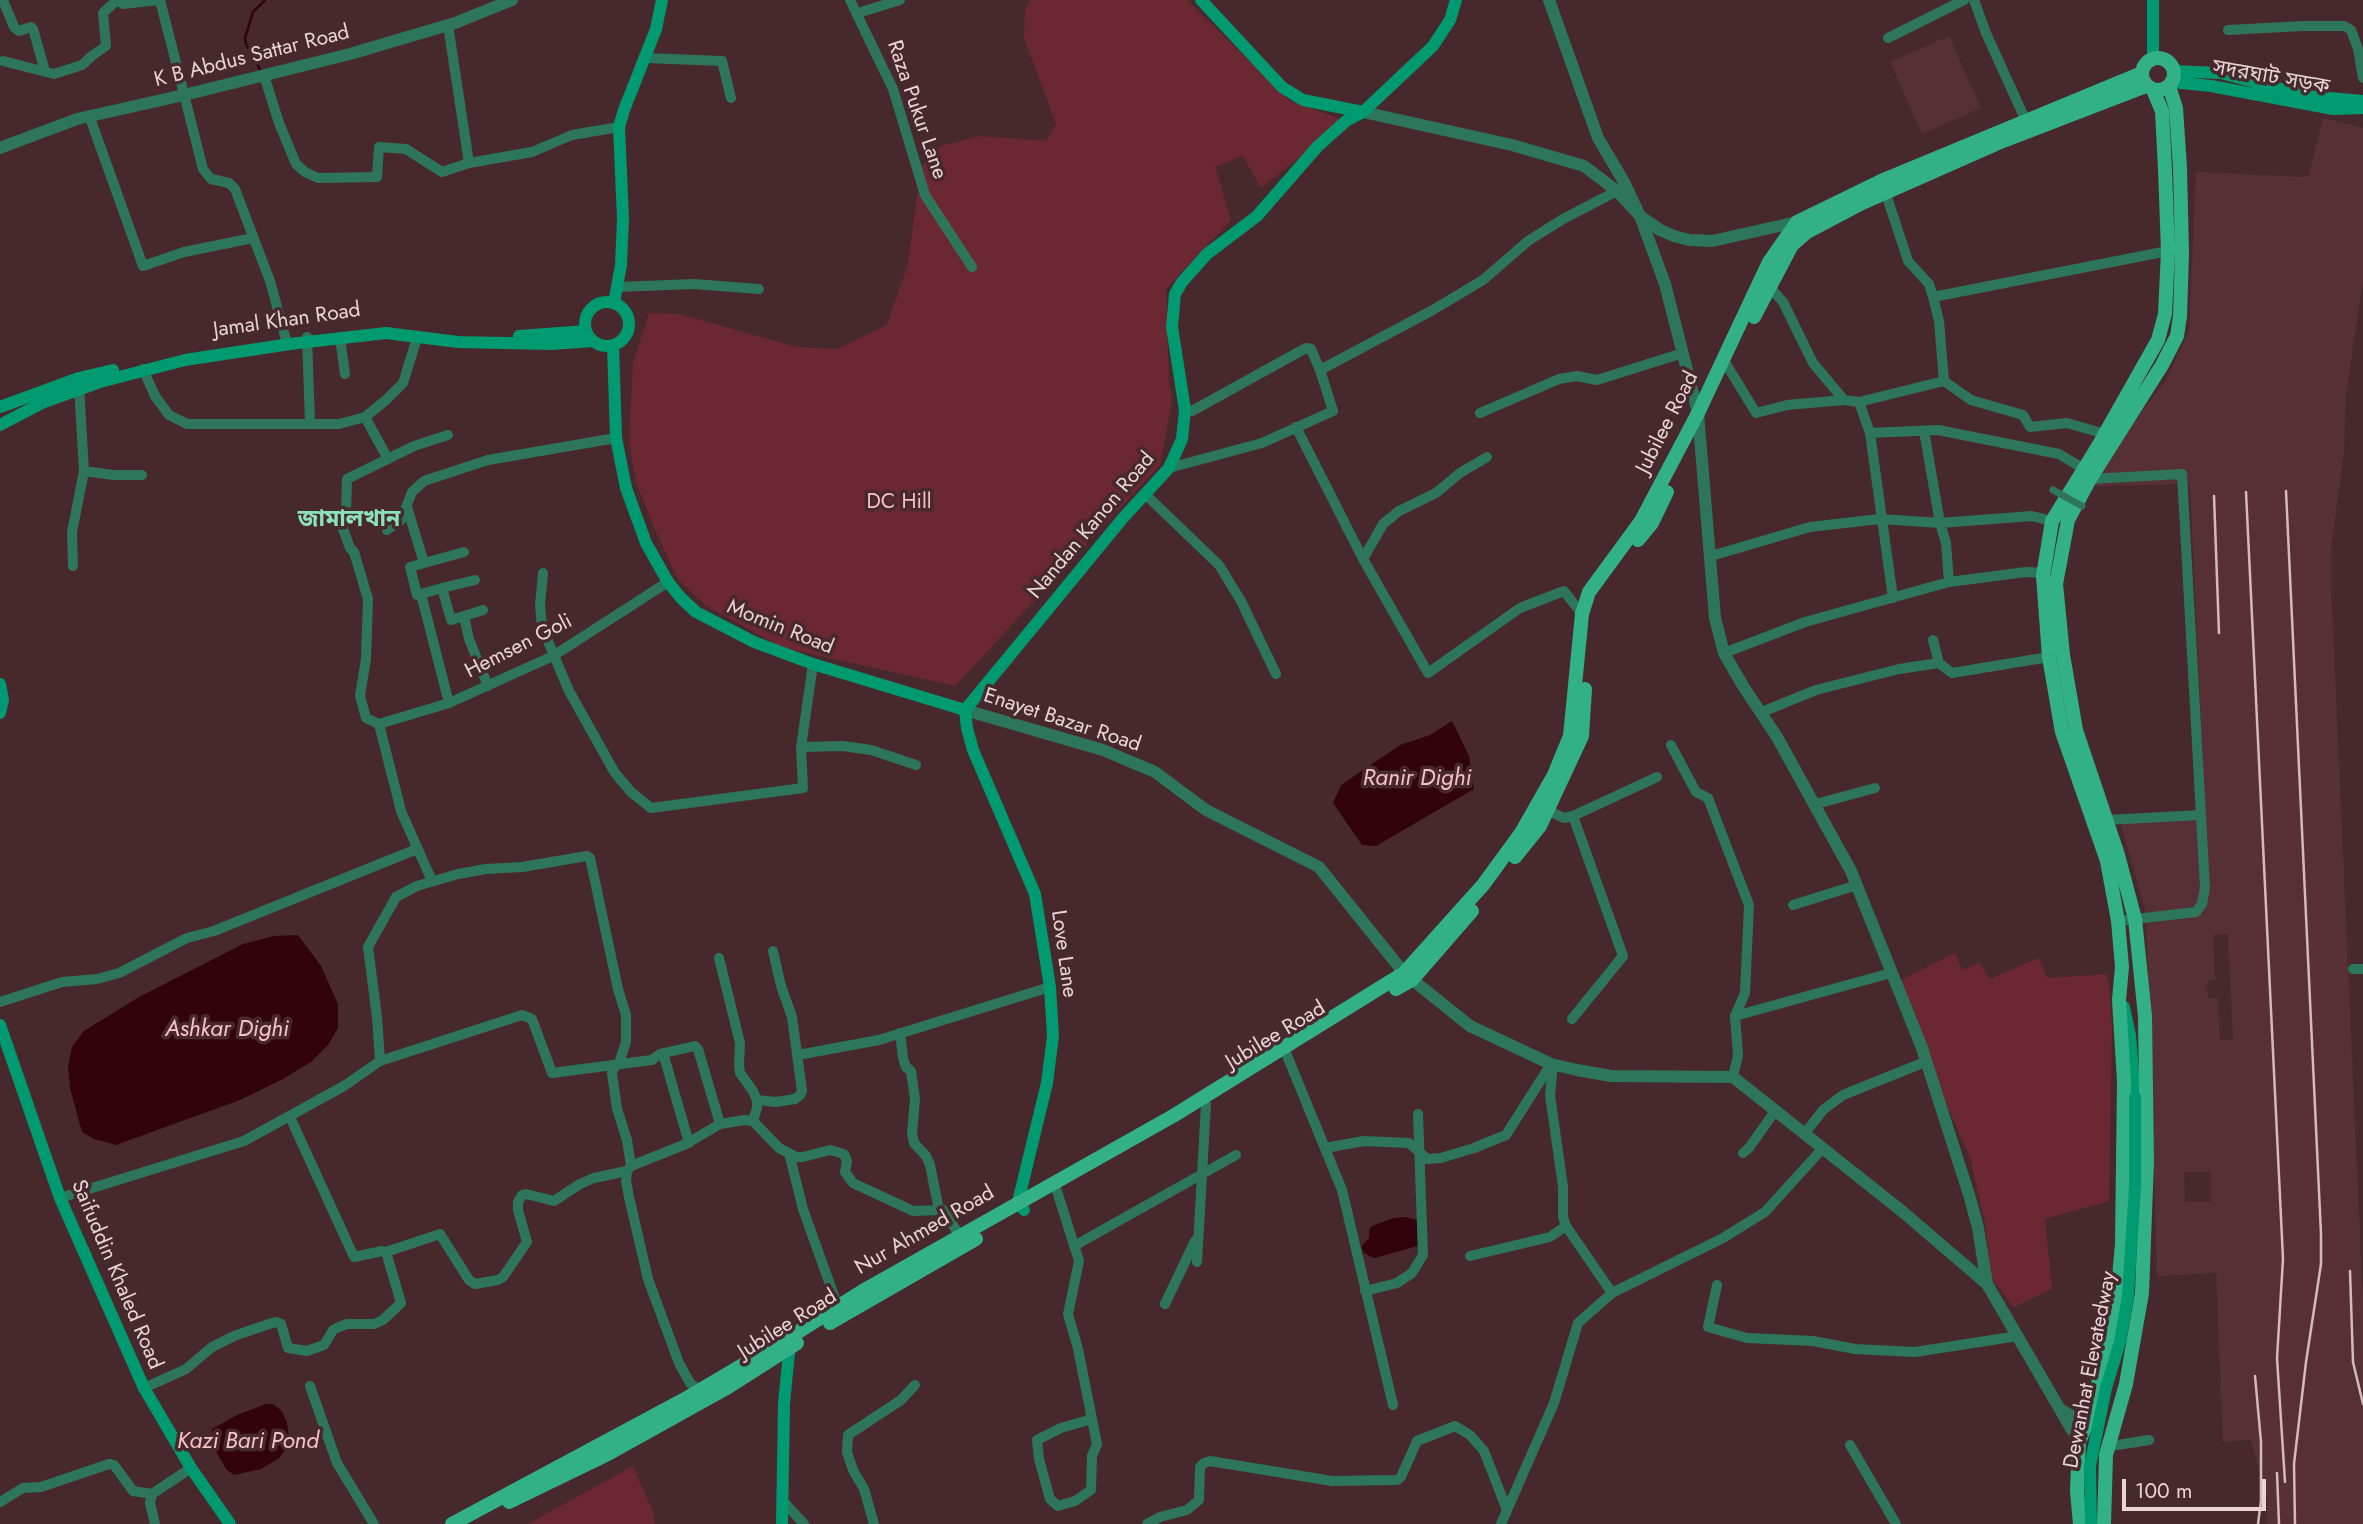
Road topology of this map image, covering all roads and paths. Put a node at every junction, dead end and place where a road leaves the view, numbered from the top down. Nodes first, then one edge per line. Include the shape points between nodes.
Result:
1 (3, 0) edge
2 (159, 0) edge
3 (512, 0) edge
4 (662, 0) edge
5 (850, 0) edge
6 (900, 0) edge
7 (1201, 0) edge
8 (1456, 0) edge
9 (1549, 0) edge
10 (1964, 0) edge
11 (1974, 0) edge
12 (2153, 0) edge
13 (2159, 0) edge
14 (116, 1) edge
15 (491, 4) edge
16 (858, 13) junction
17 (448, 25) junction
18 (2228, 30) dead end
19 (1888, 38) dead end
20 (645, 58) junction
21 (2156, 58) junction
22 (3, 61) dead end
23 (45, 71) junction
24 (264, 75) junction
25 (2363, 78) edge
26 (2172, 79) junction
27 (2147, 83) junction
28 (184, 95) junction
29 (731, 97) dead end
30 (2363, 101) edge
31 (2363, 108) edge
32 (1363, 112) junction
33 (89, 116) junction
34 (2025, 119) junction
35 (620, 127) junction
36 (0, 148) edge
37 (469, 163) junction
38 (1883, 187) junction
39 (1617, 191) junction
40 (1640, 216) junction
41 (1797, 222) junction
42 (253, 238) junction
43 (2168, 251) junction
44 (972, 267) dead end
45 (1766, 283) junction
46 (617, 287) junction
47 (759, 289) dead end
48 (1933, 297) junction
49 (614, 303) junction
50 (589, 336) junction
51 (340, 338) junction
52 (417, 338) junction
53 (307, 339) junction
54 (286, 340) junction
55 (612, 346) junction
56 (1683, 353) junction
57 (2149, 356) junction
58 (1726, 363) junction
59 (2162, 365) junction
60 (143, 369) junction
61 (1320, 370) junction
62 (345, 374) dead end
63 (1944, 381) junction
64 (79, 384) junction
65 (1844, 400) junction
66 (1859, 402) junction
67 (0, 407) edge
68 (1185, 410) junction
69 (1480, 413) dead end
70 (365, 417) junction
71 (1699, 420) junction
72 (310, 423) junction
73 (0, 425) edge
74 (1296, 427) junction
75 (1924, 431) junction
76 (1870, 433) junction
77 (2105, 434) junction
78 (448, 435) dead end
79 (616, 438) junction
80 (1487, 457) dead end
81 (388, 459) junction
82 (1169, 468) junction
83 (84, 471) junction
84 (2087, 474) junction
85 (142, 475) dead end
86 (2053, 490) dead end
87 (1145, 494) junction
88 (2082, 506) dead end
89 (407, 507) junction
90 (1880, 519) junction
91 (2052, 521) junction
92 (1940, 523) junction
93 (387, 530) dead end
94 (464, 552) dead end
95 (1711, 556) junction
96 (1363, 559) junction
97 (424, 563) junction
98 (73, 566) dead end
99 (543, 573) dead end
100 (2043, 573) junction
101 (475, 580) dead end
102 (667, 582) junction
103 (1949, 582) junction
104 (442, 588) junction
105 (421, 594) junction
106 (1893, 598) junction
107 (484, 610) dead end
108 (1582, 614) junction
109 (464, 616) junction
110 (1933, 640) dead end
111 (1724, 653) junction
112 (553, 656) junction
113 (2049, 657) junction
114 (1939, 663) junction
115 (813, 664) junction
116 (1276, 674) dead end
117 (0, 684) edge
118 (488, 686) junction
119 (449, 703) junction
120 (1, 704) edge
121 (965, 710) junction
122 (1762, 712) junction
123 (379, 724) junction
124 (1671, 744) dead end
125 (801, 747) junction
126 (916, 765) dead end
127 (1657, 777) dead end
128 (1875, 789) dead end
129 (1815, 804) junction
130 (1543, 807) junction
131 (2200, 815) junction
132 (1573, 816) junction
133 (2107, 820) junction
134 (417, 849) junction
135 (432, 881) junction
136 (1857, 885) junction
137 (1793, 905) dead end
138 (2135, 919) junction
139 (2118, 921) junction
140 (773, 951) dead end
141 (719, 958) dead end
142 (1409, 972) junction
143 (1891, 973) junction
144 (1050, 987) junction
145 (2120, 987) junction
146 (2144, 990) junction
147 (0, 1002) edge
148 (1735, 1016) junction
149 (1572, 1019) dead end
150 (0, 1025) edge
151 (900, 1033) junction
152 (663, 1054) junction
153 (1286, 1054) junction
154 (798, 1055) junction
155 (380, 1061) junction
156 (1925, 1062) junction
157 (620, 1063) junction
158 (1552, 1065) junction
159 (1733, 1077) junction
160 (2135, 1097) junction
161 (757, 1100) junction
162 (1206, 1104) junction
163 (1775, 1111) junction
164 (1418, 1114) dead end
165 (290, 1117) junction
166 (752, 1121) junction
167 (720, 1124) junction
168 (1805, 1133) junction
169 (689, 1143) junction
170 (1325, 1148) junction
171 (1823, 1148) junction
172 (1419, 1152) junction
173 (789, 1153) junction
174 (1742, 1153) dead end
175 (1236, 1155) dead end
176 (629, 1168) junction
177 (1202, 1173) junction
178 (1057, 1191) junction
179 (60, 1198) junction
180 (1021, 1206) junction
181 (939, 1210) junction
182 (1566, 1226) junction
183 (1199, 1235) junction
184 (960, 1236) junction
185 (1074, 1246) junction
186 (386, 1252) junction
187 (1470, 1256) dead end
188 (1197, 1262) dead end
189 (1986, 1284) junction
190 (1717, 1285) dead end
191 (1365, 1291) junction
192 (1612, 1293) junction
193 (1165, 1304) dead end
194 (838, 1307) junction
195 (2018, 1336) junction
196 (790, 1342) junction
197 (915, 1385) dead end
198 (310, 1387) dead end
199 (144, 1388) junction
200 (699, 1390) junction
201 (1393, 1405) dead end
202 (2057, 1406) junction
203 (1092, 1419) junction
204 (2087, 1423) junction
205 (2149, 1440) dead end
206 (2078, 1442) junction
207 (2108, 1444) junction
208 (1850, 1445) dead end
209 (191, 1468) junction
210 (152, 1494) junction
211 (782, 1500) junction
212 (0, 1502) edge
213 (1507, 1510) junction
214 (155, 1524) edge
215 (230, 1524) edge
216 (374, 1524) edge
217 (452, 1524) edge
218 (470, 1524) edge
219 (782, 1524) edge
220 (804, 1524) edge
221 (873, 1524) edge
222 (1147, 1524) edge
223 (1501, 1524) edge
224 (1896, 1524) edge
225 (2080, 1524) edge
226 (2091, 1524) edge
227 (2104, 1524) edge

1 - 23 street via 17,30 33,29
2 - 14 street
2 - 28 street
3 - 15 street, K B Abdus Sattar Road
4 - 20 main road
5 - 16 street, Raza Pukur Lane
6 - 16 street
7 - 32 main road via 1282,87 1303,100
8 - 32 main road, Nandan Kanon Road via 1450,20 1433,46
9 - 40 street via 1598,138
10 - 19 street
11 - 34 street
12 - 21 main road
13 - 21 main road
14 - 23 street via 103,13 105,48 76,68 54,74
15 - 17 street, K B Abdus Sattar Road
16 - 44 street, Raza Pukur Lane via 893,89 925,195
17 - 24 street, K B Abdus Sattar Road
17 - 37 street
18 - 25 street via 2344,26 2351,30 2358,49
20 - 29 street via 722,61
20 - 35 main road
21 - 26 main road via 2168,62
21 - 27 main road via 2145,64
22 - 23 street
24 - 28 street, K B Abdus Sattar Road
24 - 37 street via 296,164 318,178 377,177 379,147 406,149 442,172
26 - 27 main road via 2164,89
26 - 30 main road, সদরঘাট সড়ক via 2221,73 2308,96
26 - 31 main road, সদরঘাট সড়ক via 2333,109
26 - 59 main road via 2180,168 2180,316 2177,336
27 - 34 main road, Jubilee Road
27 - 38 main road
27 - 43 main road via 2162,111
28 - 33 street, K B Abdus Sattar Road
28 - 42 street via 203,169 211,178 235,188
32 - 39 street via 1584,166
32 - 68 main road, Nandan Kanon Road via 1318,146 1257,215 1207,254 1182,282 1175,294 1172,327
33 - 36 street, K B Abdus Sattar Road
33 - 42 street via 143,266
34 - 38 main road, Jubilee Road
35 - 37 street via 572,135 532,152
35 - 46 main road via 623,219
38 - 41 main road, Jubilee Road via 1832,203
38 - 45 main road via 1807,232 1792,245
38 - 48 street via 1908,261 1929,284
39 - 40 street
39 - 61 street via 1528,241 1483,280
40 - 41 street via 1674,236 1712,241
40 - 56 street
41 - 45 main road, Jubilee Road via 1769,262
42 - 54 street
43 - 48 street
43 - 57 main road via 2165,314
45 - 58 main road, Jubilee Road
45 - 65 street via 1783,302 1813,363
46 - 47 street via 694,284
46 - 49 main road
48 - 63 street
49 - 50 main road via 592,309 586,319
49 - 55 main road via 624,309 630,325 623,341
50 - 52 main road via 551,344
50 - 53 main road, Jamal Khan Road via 490,336 383,327
50 - 55 main road via 605,347
51 - 52 main road via 386,332
51 - 53 main road
51 - 62 street
52 - 70 street via 403,383
53 - 54 main road, Jamal Khan Road
53 - 60 main road
53 - 72 street
54 - 64 main road, Jamal Khan Road via 141,363
55 - 79 main road, Momin Road
56 - 69 street via 1597,380 1559,379
56 - 71 street
57 - 59 main road
57 - 77 main road
58 - 65 street via 1756,412
58 - 71 main road, Jubilee Road
59 - 84 main road
60 - 64 main road
60 - 72 street via 169,415 187,424
61 - 68 street via 1311,349 1306,348 1192,411
61 - 74 street via 1333,411
63 - 66 street
63 - 77 street via 1971,400 2023,415 2030,427 2067,423
64 - 67 main road, Jamal Khan Road
64 - 73 main road
64 - 83 street
65 - 66 street
66 - 76 street
68 - 82 main road, Nandan Kanon Road via 1182,439
70 - 72 street via 339,425
70 - 81 street
71 - 95 street
71 - 108 main road, Jubilee Road via 1641,521 1589,592
71 - 130 main road via 1652,523 1594,602 1588,629 1582,736
74 - 82 street via 1262,443
74 - 96 street
75 - 76 street
75 - 84 street via 2059,454
75 - 92 street
76 - 90 street
77 - 84 main road
78 - 81 street
79 - 89 street via 475,464 418,484
79 - 102 main road, Momin Road via 635,515
80 - 96 street via 1383,524
81 - 123 street via 347,479 343,529 368,599 360,696 366,719
82 - 87 main road, Nandan Kanon Road
83 - 85 street
83 - 98 street via 72,532
84 - 91 main road
84 - 131 street via 2182,474
84 - 133 main road via 2068,520 2056,583 2076,730
86 - 88 street, bridge
87 - 116 street via 1219,565
87 - 121 main road, Nandan Kanon Road
89 - 93 street via 401,520
89 - 97 street
90 - 92 street
90 - 95 street via 1810,527
90 - 106 street
91 - 92 street via 2032,516
91 - 100 main road
92 - 103 street
94 - 97 street
95 - 111 street via 1715,618
96 - 108 street via 1428,673 1520,608 1564,591
97 - 105 street via 410,567 417,595
99 - 112 street via 542,627
100 - 103 street
100 - 113 main road
101 - 104 street
102 - 112 street, Hemsen Goli
102 - 115 main road, Momin Road via 696,612 754,642
103 - 106 street
104 - 105 street
104 - 109 street via 451,620
105 - 119 street
106 - 111 street via 1805,622
107 - 109 street
108 - 130 main road, Jubilee Road via 1570,736
109 - 118 street
110 - 114 street
111 - 122 street
112 - 118 street, Hemsen Goli
112 - 125 street via 615,774 651,808 801,789
113 - 114 street via 1952,673
113 - 139 main road via 2062,733 2107,861
114 - 122 street via 1816,690
115 - 121 main road, Momin Road
115 - 125 street
117 - 120 main road
118 - 119 street, Hemsen Goli
119 - 123 street, Hemsen Goli
121 - 142 street, Enayet Bazar Road via 1103,750 1147,768 1206,810 1319,867
121 - 144 main road, Love Lane via 973,750 1035,894
122 - 129 street
123 - 134 street via 401,811
124 - 148 street via 1696,792 1708,798 1749,905 1745,993
125 - 126 street via 871,750
127 - 132 street
128 - 129 street
129 - 136 street
130 - 132 street via 1564,818
130 - 142 main road, Jubilee Road
131 - 133 street
131 - 138 street via 2202,904 2196,912
132 - 149 street via 1623,956
133 - 138 main road
134 - 135 street
134 - 147 street via 187,938 119,973 62,982
135 - 155 street via 396,897 369,947
135 - 157 street via 486,869 589,857 626,1015
136 - 137 street
136 - 143 street
138 - 139 street
138 - 146 main road
139 - 145 main road
140 - 154 street
141 - 161 street via 738,1035 740,1073
142 - 153 main road, Jubilee Road
142 - 158 street, Enayet Bazar Road via 1469,1027
142 - 180 main road, Nur Ahmed Road
143 - 148 street
143 - 156 street
144 - 151 street
144 - 180 main road, Love Lane via 1054,1036
145 - 160 main road, Dewanhat Elevatedway
145 - 204 main road via 2122,1244 2115,1322
146 - 160 main road, Dewanhat Elevatedway
146 - 207 main road via 2147,1173 2142,1293 2126,1384
148 - 159 street via 1738,1055
150 - 179 main road, Saifuddin Khaled Road
151 - 154 street
151 - 181 street via 915,1099 914,1143 930,1165
152 - 157 street via 652,1060
152 - 167 street via 697,1047
152 - 169 street
153 - 162 main road, Jubilee Road
153 - 170 street
154 - 161 street via 800,1095 776,1102
155 - 157 street via 522,1015 532,1019 552,1073
155 - 165 street
156 - 168 street via 1843,1095
156 - 189 street via 1973,1208
157 - 176 street via 613,1069 613,1084
158 - 159 street, Enayet Bazar Road via 1611,1076
158 - 172 street via 1506,1135 1441,1158 1427,1159
158 - 182 street via 1550,1095
159 - 163 street
160 - 226 main road, Dewanhat Elevatedway, bridge via 2128,1296 2090,1466
161 - 166 street
162 - 177 street
162 - 178 main road, Jubilee Road
163 - 168 street
163 - 174 street
164 - 172 street
165 - 179 street via 244,1141
165 - 186 street via 354,1257
166 - 167 street
166 - 173 street
167 - 169 street
168 - 171 street
169 - 176 street
170 - 172 street via 1364,1141 1409,1143
170 - 191 street via 1342,1190
171 - 189 street
171 - 192 street via 1765,1212
172 - 191 street via 1423,1255 1412,1273 1397,1283
173 - 181 street via 803,1157 840,1151 846,1157 845,1172 853,1182 912,1212
173 - 194 street via 803,1209
175 - 177 street
176 - 186 street via 580,1184 554,1201 522,1195 518,1210 527,1242 498,1280 475,1284 469,1280 440,1234
176 - 200 street via 626,1181 648,1279 679,1363
177 - 183 street
177 - 185 street
178 - 180 main road, Jubilee Road
178 - 185 street
179 - 199 main road, Saifuddin Khaled Road
180 - 184 main road, Nur Ahmed Road
180 - 196 main road, Jubilee Road
181 - 184 street via 948,1215
182 - 187 street via 1550,1237
182 - 192 street
183 - 188 street
183 - 193 street
184 - 194 main road, Nur Ahmed Road
185 - 203 street via 1079,1261 1068,1314
186 - 199 street via 401,1303 383,1320 347,1324 333,1330 324,1345 302,1351 287,1347 280,1323 269,1324 212,1347 186,1369
189 - 195 street
190 - 195 street via 1708,1326 1747,1338 1915,1352
191 - 201 street
192 - 213 street via 1578,1323 1554,1403
194 - 196 main road, Nur Ahmed Road
195 - 202 street
196 - 200 main road, Nur Ahmed Road
196 - 211 main road
196 - 218 main road, Jubilee Road via 725,1390
197 - 221 street via 901,1400 848,1435 847,1452
198 - 216 street via 337,1463
199 - 209 main road, Saifuddin Khaled Road
200 - 217 main road, Nur Ahmed Road
202 - 204 street
202 - 206 street
203 - 203 street via 1097,1444 1091,1490 1058,1506 1050,1499 1037,1440
204 - 206 main road
204 - 207 street
205 - 207 street
206 - 225 main road
207 - 227 main road
208 - 224 street
209 - 210 street
209 - 215 main road, Saifuddin Khaled Road
210 - 212 street via 134,1492 109,1464 41,1487 23,1488
210 - 214 street
211 - 219 main road
211 - 220 street
213 - 222 street via 1484,1451 1455,1426 1417,1441 1397,1480 1332,1481 1210,1461 1200,1466 1199,1500 1187,1510
213 - 223 street

